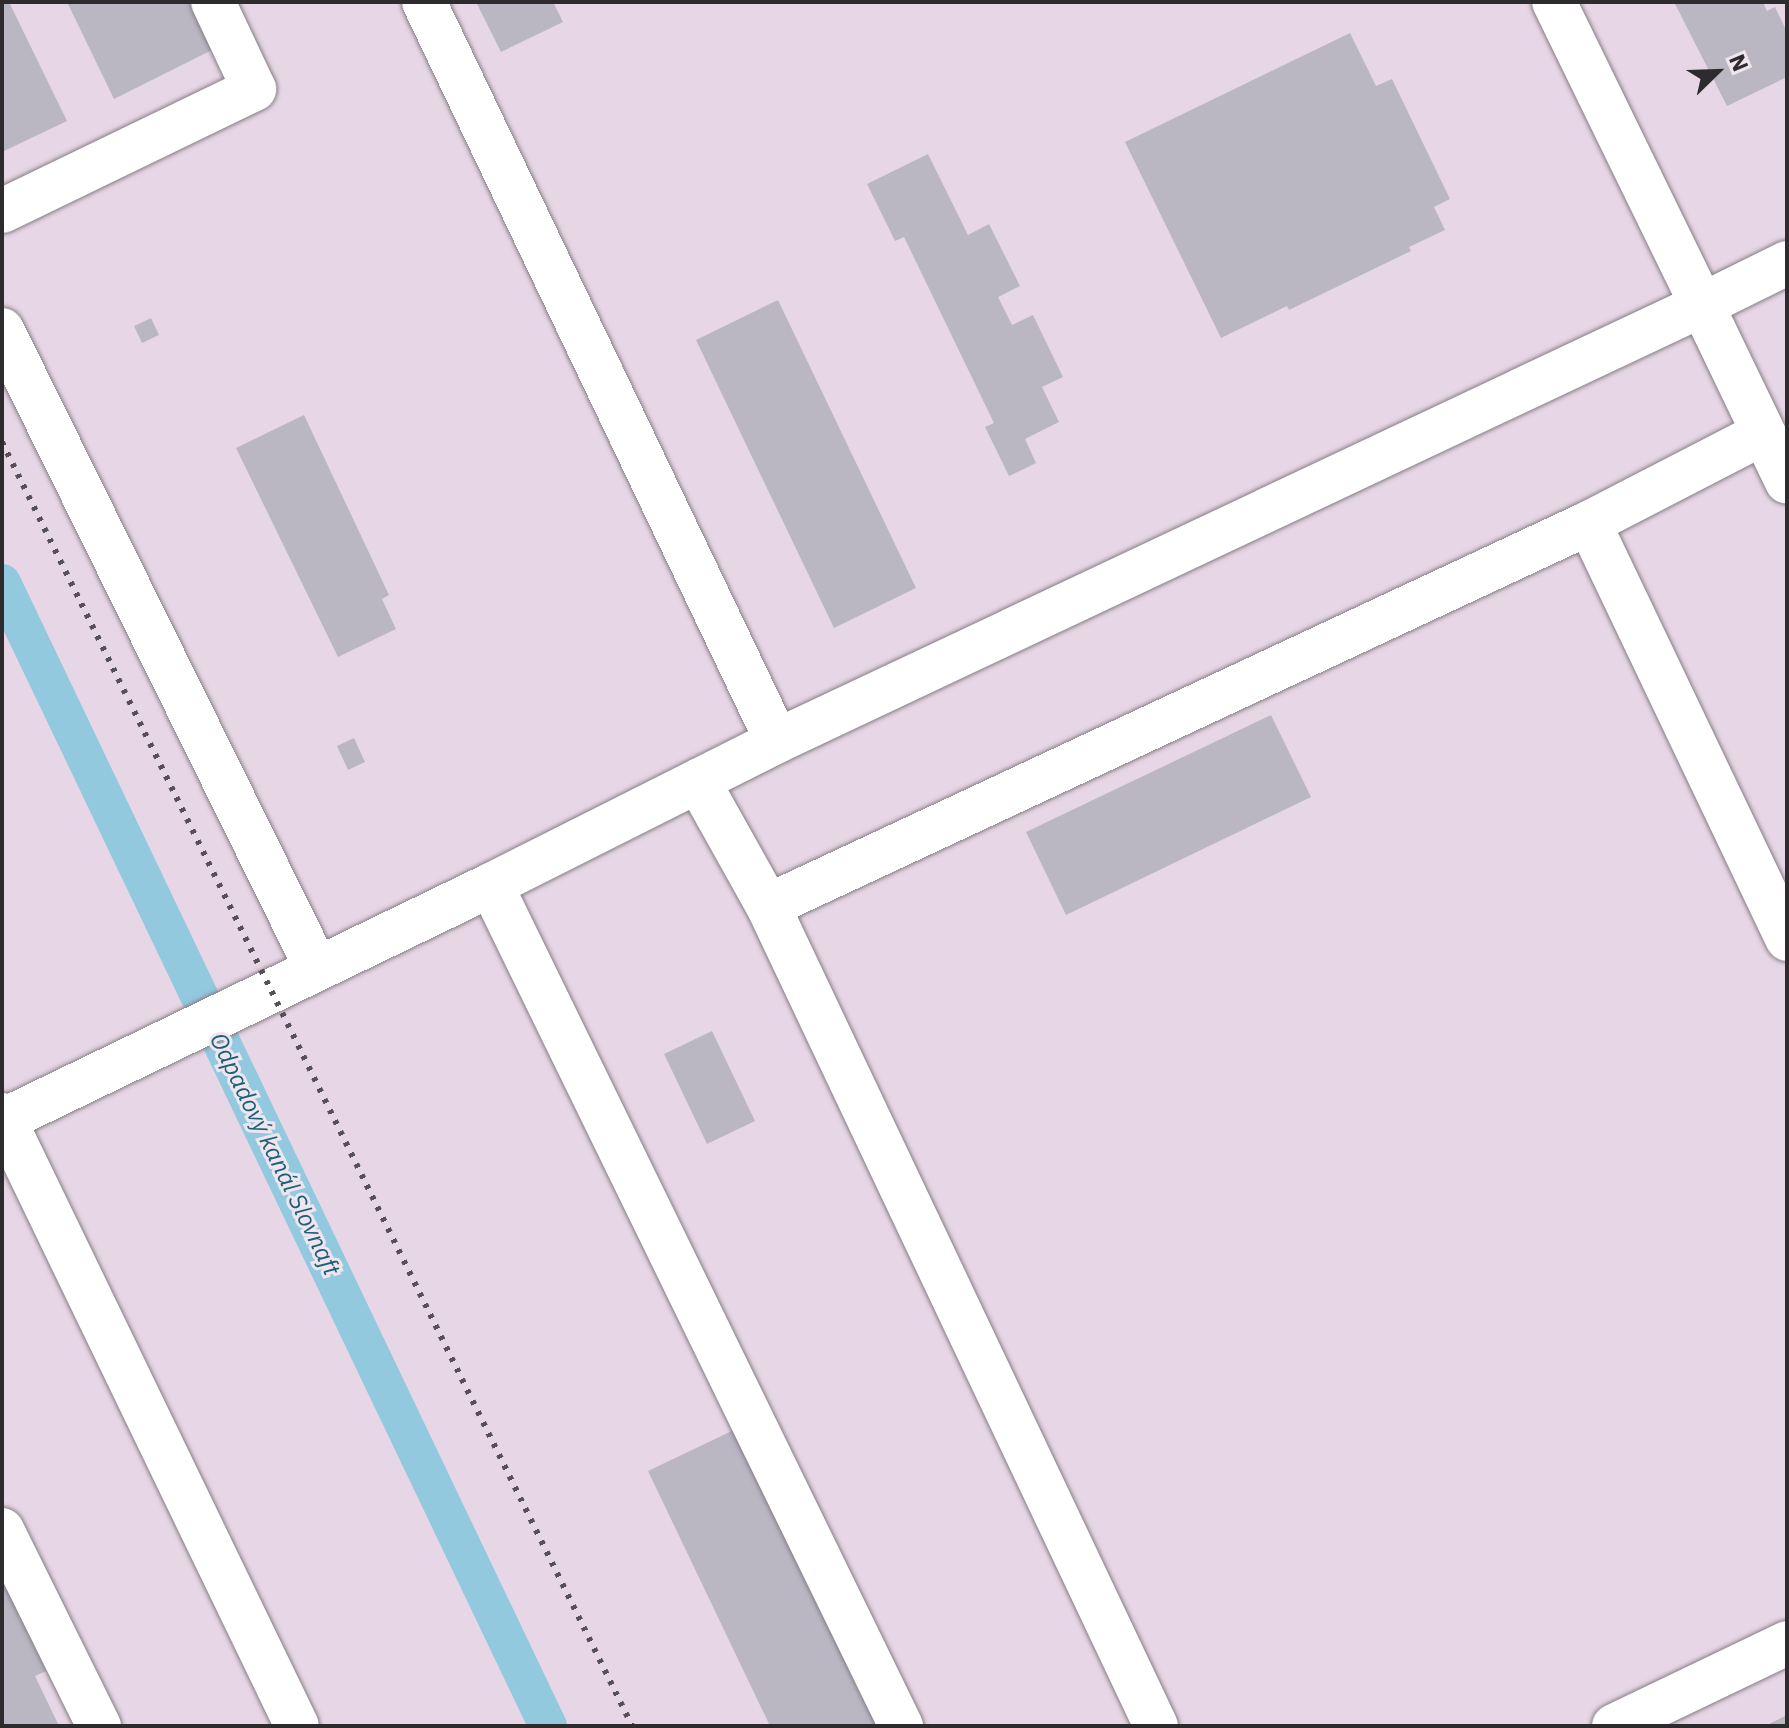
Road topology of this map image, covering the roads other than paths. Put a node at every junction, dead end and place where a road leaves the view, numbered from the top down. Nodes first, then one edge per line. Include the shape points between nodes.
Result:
1 (213, 2) edge
2 (424, 2) edge
3 (1554, 2) edge
4 (2, 211) edge
5 (1787, 263) edge
6 (1702, 305) junction
7 (2, 330) edge
8 (1763, 433) junction
9 (1787, 482) edge
10 (1589, 523) junction
11 (777, 741) junction
12 (698, 781) junction
13 (491, 885) junction
14 (768, 906) junction
15 (1787, 939) edge
16 (317, 969) junction
17 (3, 1118) edge
18 (2, 1530) edge
19 (1787, 1643) edge
20 (99, 1726) edge
21 (297, 1726) edge
22 (901, 1726) edge
23 (1156, 1726) edge
24 (1614, 1726) edge

1 - 4 lane via 254,89
2 - 11 lane
3 - 6 lane
5 - 6 lane
6 - 8 lane
6 - 11 lane
7 - 16 lane
8 - 9 lane
8 - 10 lane
10 - 14 lane
10 - 15 lane
11 - 12 lane
12 - 13 lane
12 - 14 lane
13 - 16 lane
13 - 22 lane
14 - 23 lane
16 - 17 lane
17 - 21 lane
18 - 20 lane
19 - 24 lane

